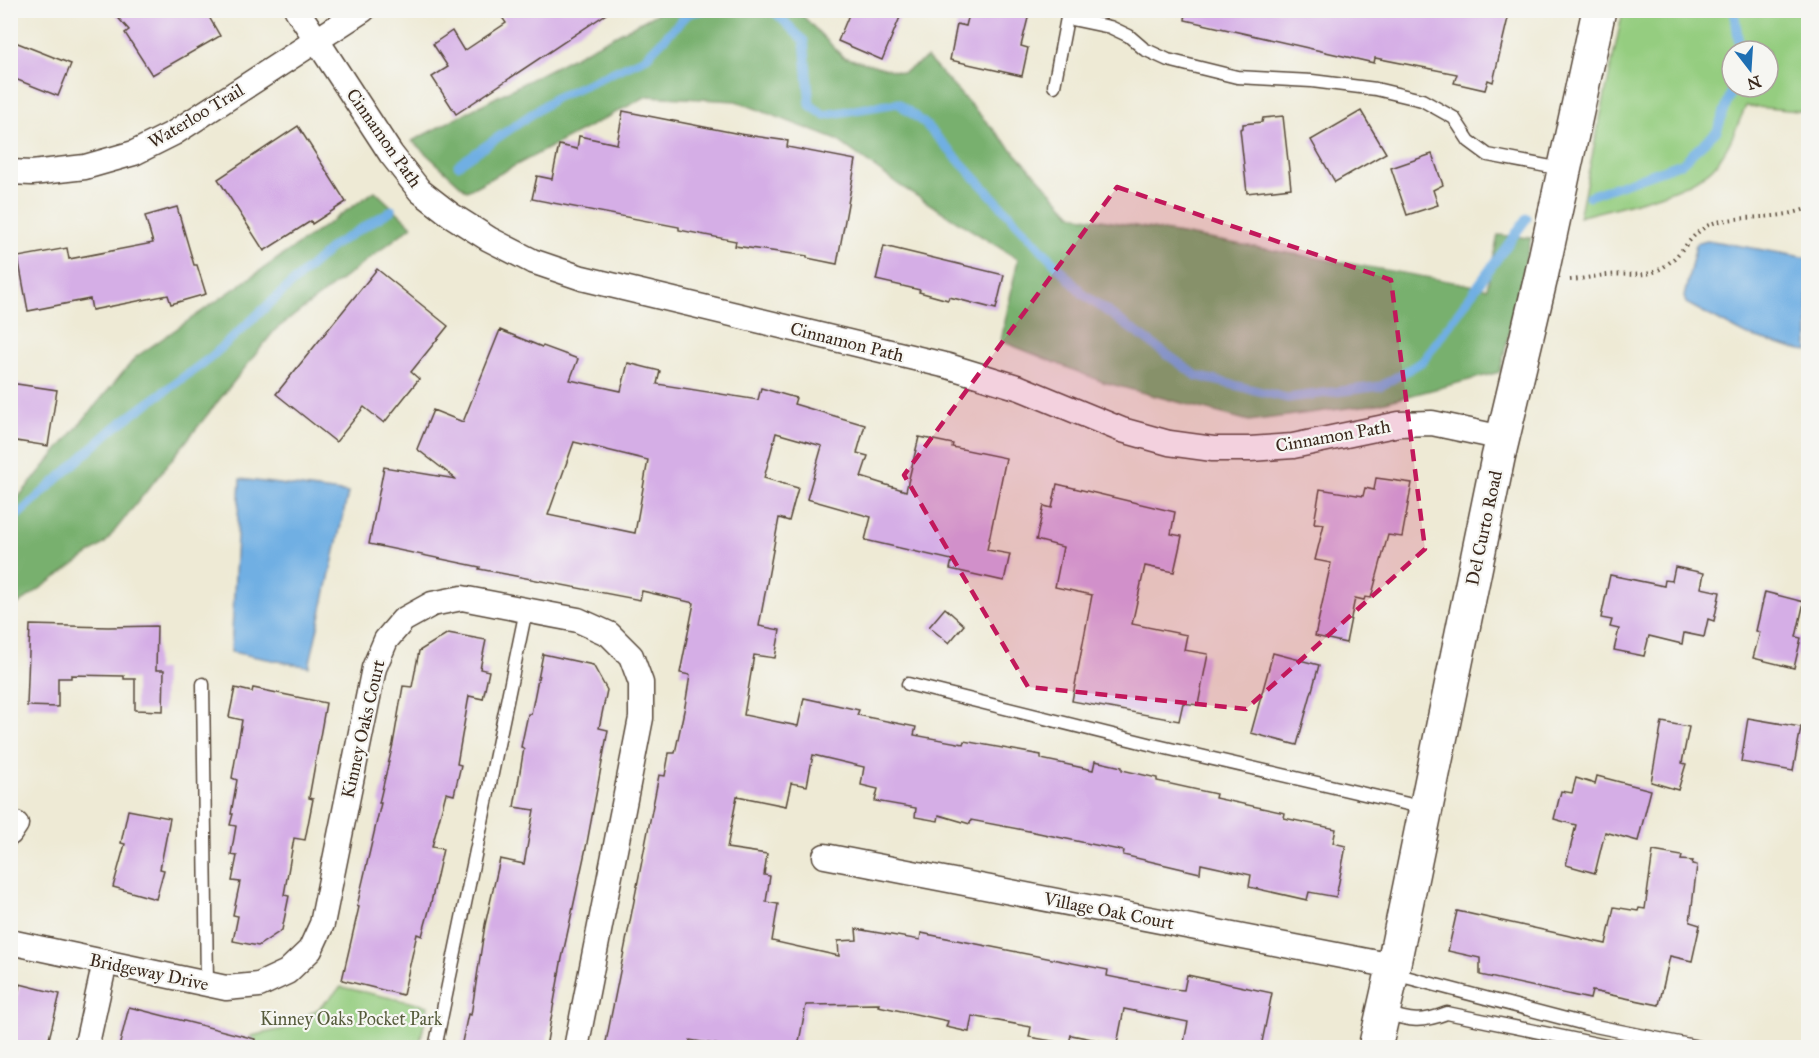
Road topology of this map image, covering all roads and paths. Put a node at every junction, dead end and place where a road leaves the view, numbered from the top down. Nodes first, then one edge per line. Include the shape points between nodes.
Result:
1 (297, 10) edge
2 (363, 10) edge
3 (1599, 10) edge
4 (1068, 14) edge
5 (316, 40) junction
6 (1054, 86) dead end
7 (1564, 169) junction
8 (10, 172) edge
9 (1809, 208) edge
10 (1566, 280) dead end
11 (1503, 438) junction
12 (526, 610) junction
13 (204, 684) dead end
14 (908, 684) dead end
15 (1426, 808) junction
16 (825, 856) dead end
17 (10, 942) edge
18 (105, 962) junction
19 (1393, 970) junction
20 (287, 972) joint
21 (207, 984) junction
22 (1383, 1012) junction
23 (86, 1047) edge
24 (435, 1047) edge
25 (576, 1047) edge
26 (1375, 1047) edge
27 (1616, 1047) edge
28 (1704, 1047) edge

1 - 5 street, Cinnamon Path
2 - 5 street, Waterloo Trail
3 - 7 street, Del Curto Road
4 - 6 lane
4 - 7 lane via 1110,27 1168,60 1237,77 1312,81 1376,89 1422,100 1454,118 1469,141 1488,155
5 - 8 street, Waterloo Trail via 174,133 134,153 85,166
5 - 11 street, Cinnamon Path via 420,191 489,239 532,261 582,278 948,366 1020,388 1122,430 1168,443 1213,449 1293,446 1399,424 1432,423
7 - 11 street, Del Curto Road
9 - 10 path via 1703,227 1668,264 1648,274
11 - 15 street, Del Curto Road
12 - 20 street, Kinney Oaks Court via 462,598 432,604 403,620 386,640 374,668 322,924 310,950
12 - 24 lane
12 - 25 street, Kinney Oaks Court via 578,620 609,634 631,656 640,683 641,718
13 - 21 lane
14 - 15 lane
15 - 19 street, Del Curto Road
16 - 19 street, Village Oak Court
17 - 18 street, Bridgeway Drive
18 - 21 street, Bridgeway Drive
18 - 23 street
19 - 22 street, Del Curto Road
19 - 28 lane via 1585,1024
20 - 21 street, Bridgeway Drive via 259,985 226,988
22 - 26 street, Del Curto Road
22 - 27 lane via 1403,1019 1427,1020 1447,1013

